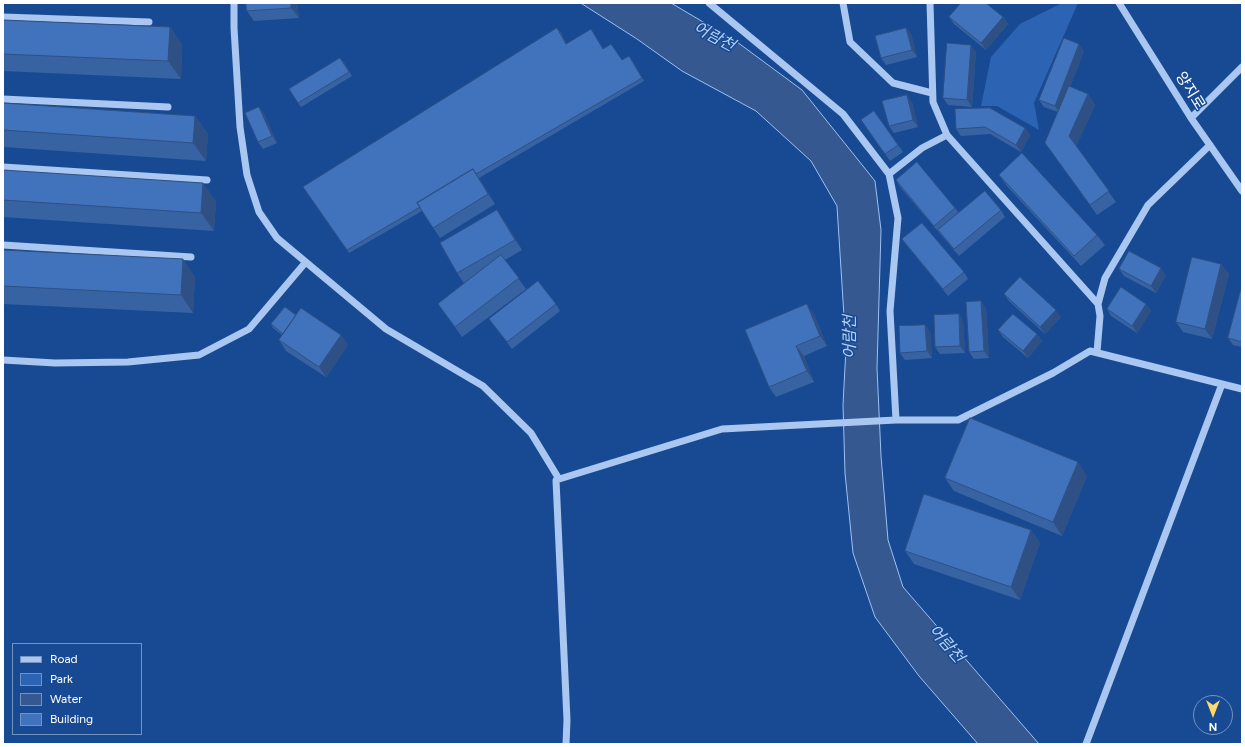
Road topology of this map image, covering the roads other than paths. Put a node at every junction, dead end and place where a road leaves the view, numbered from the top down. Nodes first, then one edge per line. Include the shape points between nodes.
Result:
1 (234, 3) edge
2 (709, 3) edge
3 (843, 3) edge
4 (930, 3) edge
5 (1119, 3) edge
6 (3, 17) edge
7 (149, 22) dead end
8 (1242, 68) edge
9 (932, 93) junction
10 (3, 99) edge
11 (168, 107) dead end
12 (1191, 118) junction
13 (947, 135) junction
14 (1210, 145) junction
15 (3, 167) edge
16 (889, 174) junction
17 (208, 180) dead end
18 (1242, 191) edge
19 (3, 245) edge
20 (191, 256) dead end
21 (306, 263) junction
22 (1098, 304) junction
23 (1097, 352) junction
24 (3, 360) edge
25 (1222, 384) junction
26 (1242, 389) edge
27 (896, 420) junction
28 (559, 479) junction
29 (566, 744) edge
30 (1086, 744) edge

1 - 21 street via 240,127 247,175 259,212 277,238
2 - 16 street via 843,114
3 - 9 street via 850,42 893,83
4 - 9 street
5 - 12 street, 양지로
6 - 7 street
8 - 12 street
9 - 13 street via 933,102
10 - 11 street
12 - 14 street, 양지로
13 - 16 street via 922,148
13 - 22 street
14 - 18 street, 양지로
14 - 22 street via 1148,205 1104,278
15 - 17 street
16 - 27 street via 898,218 890,311
19 - 20 street
21 - 24 street via 249,329 200,355 128,362 55,363
21 - 28 street via 386,329 483,386 531,433
22 - 23 street via 1100,316
23 - 25 street
23 - 27 street via 1090,350 1053,373 958,420
25 - 26 street
25 - 30 street
27 - 28 street via 722,429
28 - 29 street via 556,480

